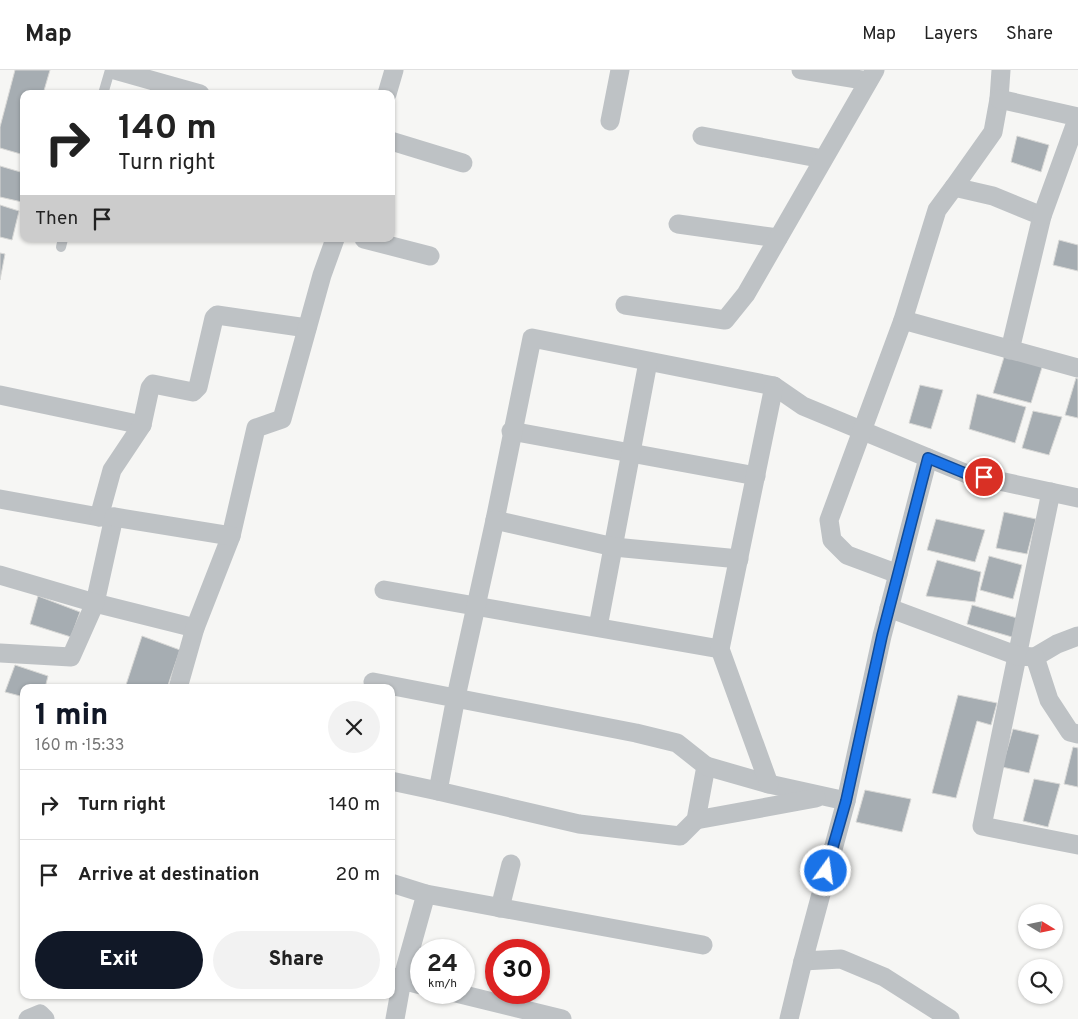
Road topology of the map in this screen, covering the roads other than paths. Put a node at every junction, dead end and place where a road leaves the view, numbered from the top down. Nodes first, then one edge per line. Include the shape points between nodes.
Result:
1 (110, 70) edge
2 (115, 70) edge
3 (394, 70) edge
4 (620, 70) edge
5 (801, 70) edge
6 (1001, 70) edge
7 (872, 76) edge
8 (104, 90) edge
9 (186, 90) edge
10 (388, 90) edge
11 (999, 99) junction
12 (610, 120) dead end
13 (702, 136) dead end
14 (395, 142) edge
15 (823, 160) junction
16 (463, 163) dead end
17 (954, 186) junction
18 (1042, 216) junction
19 (678, 224) dead end
20 (778, 238) junction
21 (334, 242) edge
22 (376, 242) edge
23 (430, 256) dead end
24 (625, 305) dead end
25 (903, 320) junction
26 (307, 328) junction
27 (1010, 350) junction
28 (648, 362) junction
29 (1078, 368) edge
30 (774, 386) junction
31 (0, 395) edge
32 (142, 425) junction
33 (512, 431) junction
34 (861, 431) junction
35 (632, 453) junction
36 (928, 458) junction
37 (756, 476) junction
38 (1051, 492) junction
39 (1078, 498) edge
40 (0, 499) edge
41 (107, 517) junction
42 (496, 520) junction
43 (231, 536) junction
44 (614, 547) junction
45 (739, 559) junction
46 (898, 574) junction
47 (0, 575) edge
48 (384, 590) dead end
49 (95, 603) junction
50 (476, 607) junction
51 (890, 608) junction
52 (598, 627) junction
53 (195, 628) junction
54 (1078, 636) edge
55 (720, 650) junction
56 (0, 653) edge
57 (1027, 657) junction
58 (372, 682) dead end
59 (179, 684) edge
60 (383, 684) edge
61 (395, 686) edge
62 (456, 697) junction
63 (1078, 734) edge
64 (706, 766) junction
65 (395, 782) edge
66 (769, 784) junction
67 (438, 791) junction
68 (822, 796) junction
69 (846, 801) junction
70 (696, 820) junction
71 (1078, 845) edge
72 (511, 864) dead end
73 (395, 884) edge
74 (426, 894) junction
75 (500, 908) junction
76 (703, 945) dead end
77 (803, 961) junction
78 (397, 979) edge
79 (410, 982) edge
80 (475, 998) edge
81 (28, 1019) edge
82 (45, 1019) edge
83 (394, 1019) edge
84 (562, 1019) edge
85 (789, 1019) edge
86 (950, 1019) edge

1 - 8 lane
2 - 9 street
3 - 10 street
4 - 12 street
5 - 7 street
6 - 11 street
7 - 15 street
11 - 17 street via 993,132
11 - 18 street via 1078,117
13 - 15 street
14 - 16 street
15 - 20 street
17 - 18 street via 993,196
17 - 25 street via 937,210
18 - 27 street
19 - 20 street
20 - 24 street via 746,294 725,320
21 - 26 street
22 - 23 street
25 - 27 street
25 - 34 street
26 - 32 street via 217,315 198,387 193,392 153,384
26 - 43 street via 282,420 256,428
27 - 29 street
28 - 30 street
28 - 33 street via 532,338
28 - 35 street
30 - 34 street via 803,406
30 - 37 street
31 - 32 street
32 - 41 street via 112,470
33 - 35 street
33 - 42 street
34 - 36 street
34 - 46 street via 829,520 832,540 847,555
35 - 37 street
35 - 44 street
36 - 38 street via 967,474
36 - 46 street
37 - 45 street
38 - 39 street
38 - 57 street
40 - 41 street
41 - 43 street
41 - 49 street
42 - 44 street
42 - 50 street
43 - 53 street
44 - 45 street
44 - 52 street
45 - 55 street
46 - 51 street
47 - 49 street
48 - 50 street
49 - 53 street
49 - 56 street via 71,657
50 - 52 street
50 - 62 street
51 - 57 street
51 - 69 street
52 - 55 street
53 - 59 street
54 - 57 street
55 - 66 street
57 - 63 street via 1070,732
57 - 71 street via 982,826
58 - 60 street
61 - 62 street
62 - 64 street via 677,743
62 - 67 street
64 - 66 street
64 - 70 street
65 - 67 street
66 - 68 street
67 - 70 street via 579,824 680,836
68 - 69 street
68 - 70 street
69 - 77 street
72 - 75 street
73 - 74 street
74 - 75 street
74 - 78 street
75 - 76 street
77 - 85 street
77 - 86 street via 841,959 884,977
78 - 79 street
78 - 83 street
80 - 84 street
81 - 82 street via 40,1014

